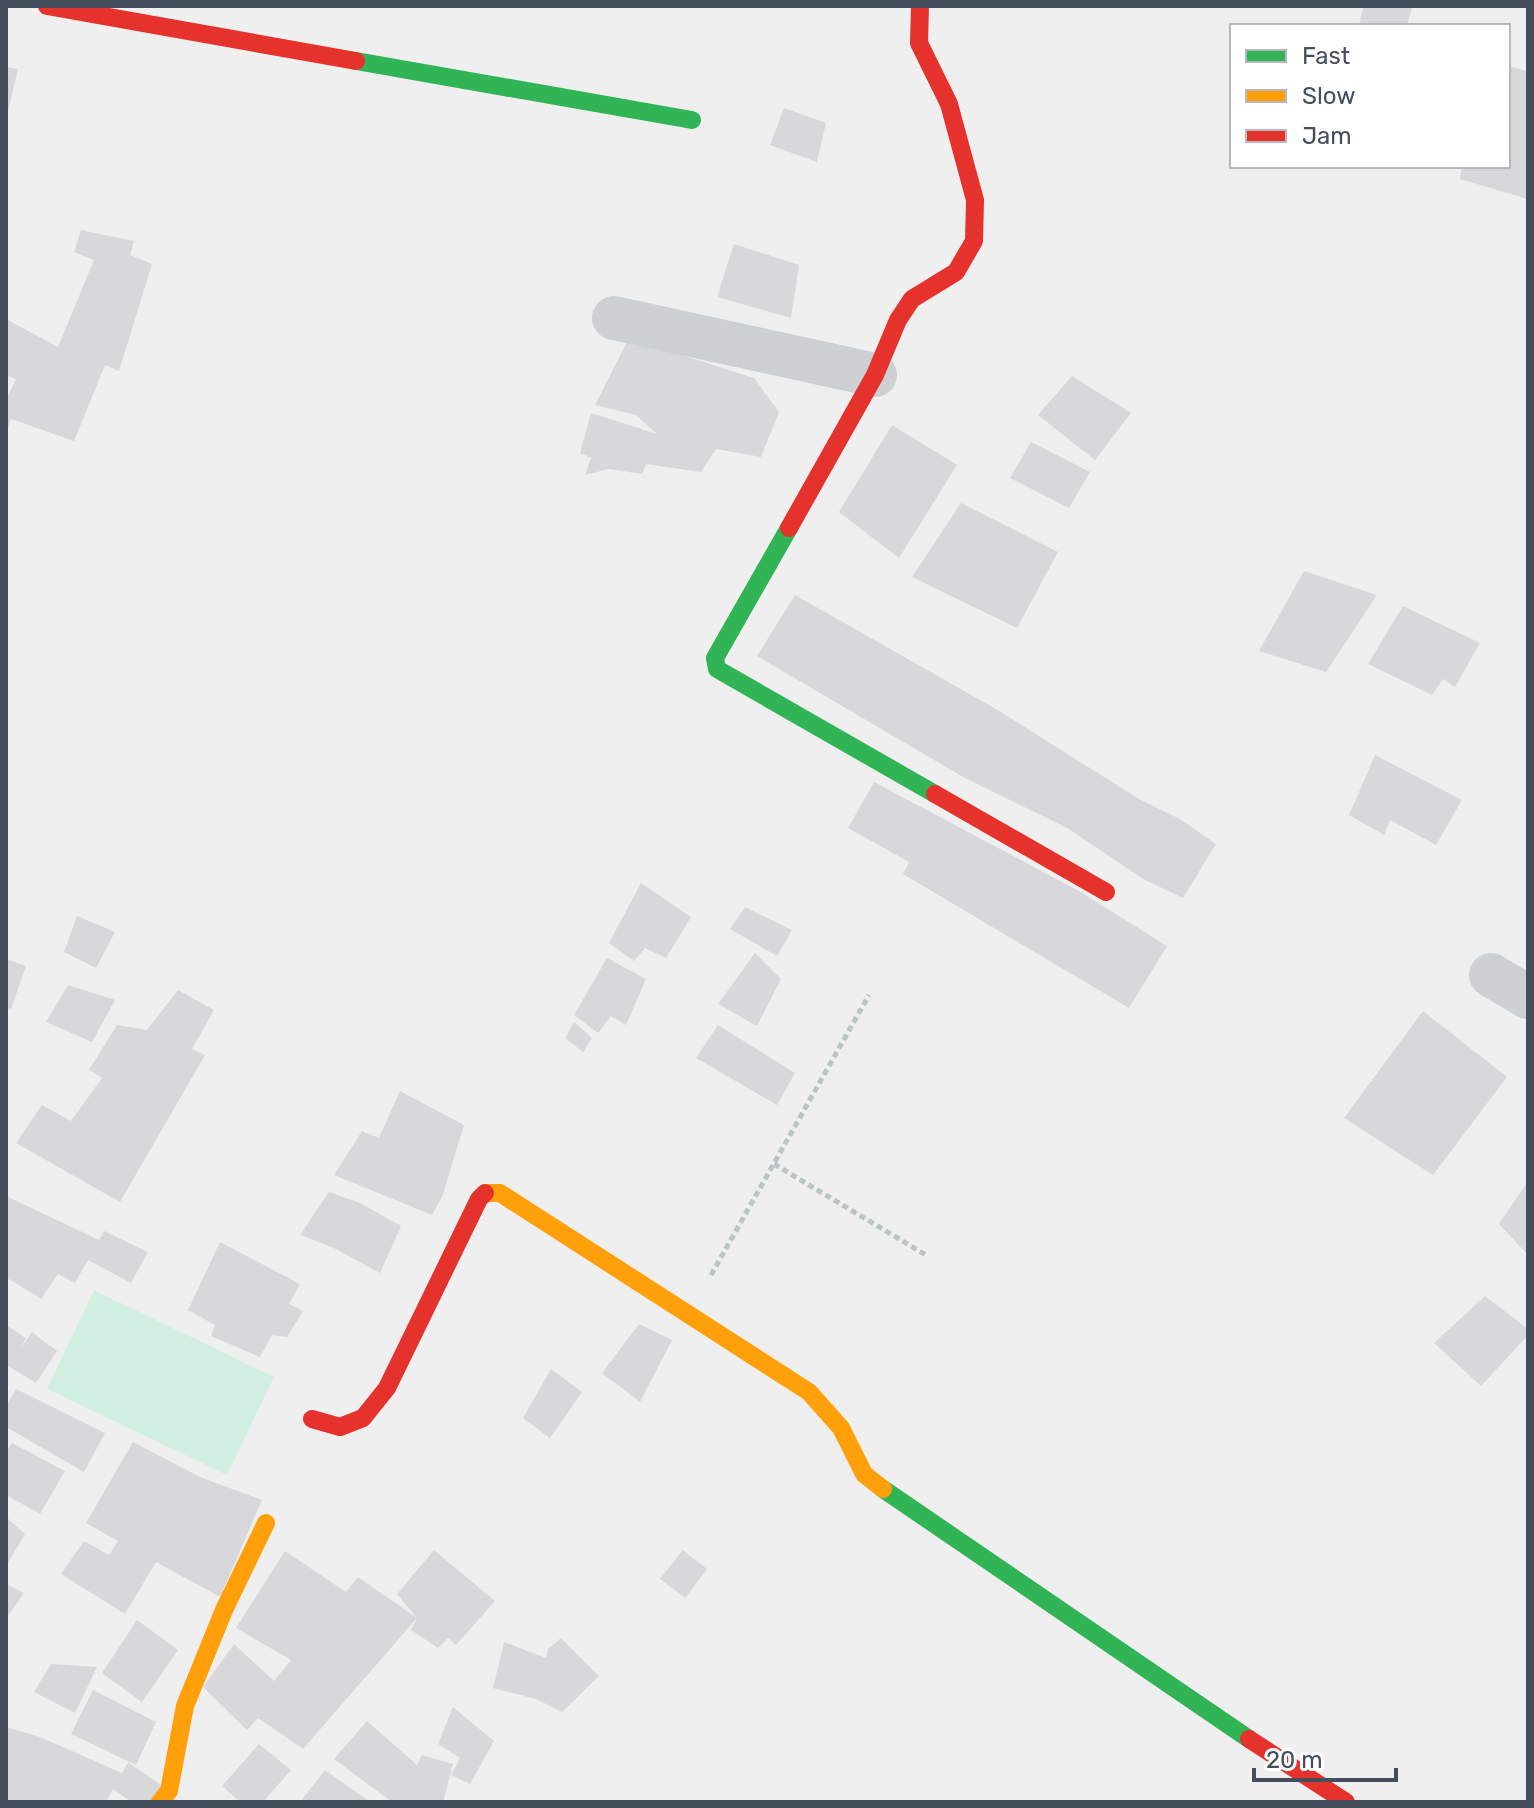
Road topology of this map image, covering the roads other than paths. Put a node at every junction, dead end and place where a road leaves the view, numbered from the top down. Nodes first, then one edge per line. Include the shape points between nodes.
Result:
1 (47, 6) edge
2 (920, 6) edge
3 (692, 120) dead end
4 (614, 318) dead end
5 (875, 375) junction
6 (1106, 892) dead end
7 (1491, 975) dead end
8 (1528, 997) edge
9 (312, 1419) dead end
10 (266, 1523) dead end
11 (160, 1802) edge
12 (1346, 1802) edge

1 - 3 street
2 - 5 street via 919,43 949,104 975,200 974,241 956,272 912,299
4 - 5 street
5 - 6 street via 715,658 717,669
7 - 8 street
9 - 12 street via 340,1427 363,1418 387,1388 479,1199 485,1193 500,1193 809,1392 841,1428 864,1474 887,1492
10 - 11 street via 185,1706 169,1791

